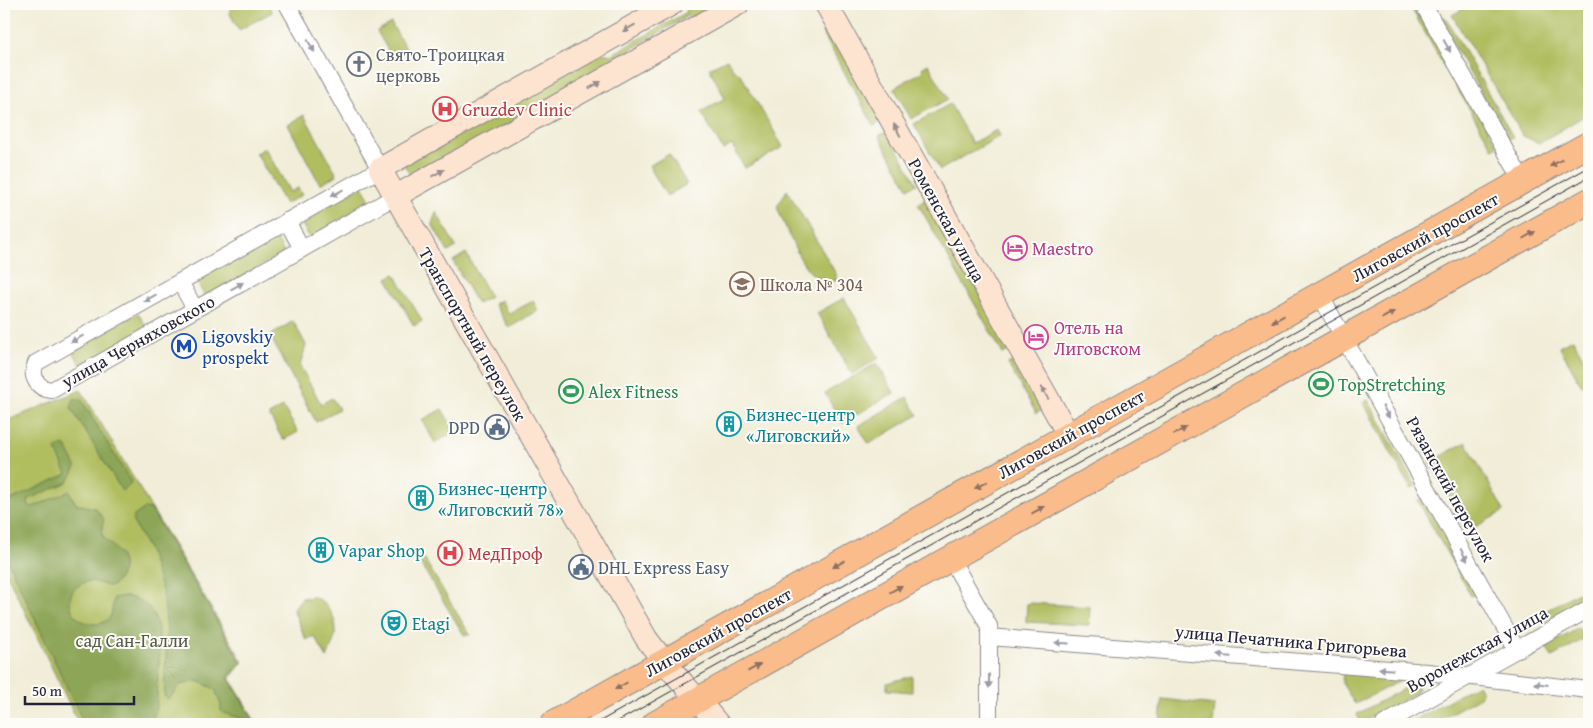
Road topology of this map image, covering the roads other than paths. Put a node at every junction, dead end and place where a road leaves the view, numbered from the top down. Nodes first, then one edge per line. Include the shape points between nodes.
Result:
1 (287, 4) edge
2 (672, 4) edge
3 (738, 4) edge
4 (826, 4) edge
5 (1423, 4) edge
6 (1589, 144) edge
7 (380, 169) junction
8 (1524, 182) junction
9 (396, 196) junction
10 (1589, 201) edge
11 (286, 221) junction
12 (302, 249) junction
13 (180, 282) junction
14 (1320, 295) junction
15 (195, 309) junction
16 (1345, 339) junction
17 (1069, 436) junction
18 (951, 558) junction
19 (1589, 609) edge
20 (989, 637) junction
21 (1517, 650) junction
22 (663, 662) junction
23 (1470, 676) junction
24 (1589, 690) edge
25 (705, 696) junction
26 (553, 724) edge
27 (655, 724) edge
28 (718, 724) edge
29 (733, 724) edge
30 (989, 724) edge
31 (1384, 724) edge

1 -> 7 street, Транспортный переулок
2 -> 7 street, улица Черняховского
9 -> 3 street, улица Черняховского
17 -> 4 street, Роменская улица
5 -> 8 street
6 -> 8 main road, Лиговский проспект
7 - 9 street, Транспортный переулок
7 -> 11 street, улица Черняховского
8 - 14 main road, Лиговский проспект
9 - 12 street, улица Черняховского
9 - 22 street, Транспортный переулок via 644,634
16 -> 10 main road
11 - 12 street
11 - 13 street, улица Черняховского
15 -> 12 street, улица Черняховского
13 - 15 street
13 -> 15 street, улица Черняховского via 36,363 33,372 36,381 42,388 52,390
14 - 16 street, Рязанский переулок
14 -> 17 main road, Лиговский проспект
18 -> 16 main road
16 -> 21 street, Рязанский переулок
17 -> 22 main road, Лиговский проспект
18 - 20 street via 989,626
25 -> 18 main road
19 - 21 street, Воронежская улица
23 -> 20 street, улица Печатника Григорьева
20 -> 30 street
21 - 23 street, Воронежская улица
22 - 25 street, Транспортный переулок
22 -> 26 main road, Лиговский проспект
24 -> 23 street, улица Печатника Григорьева
23 - 31 street, Воронежская улица
25 - 27 main road
25 - 28 street
25 - 29 street

